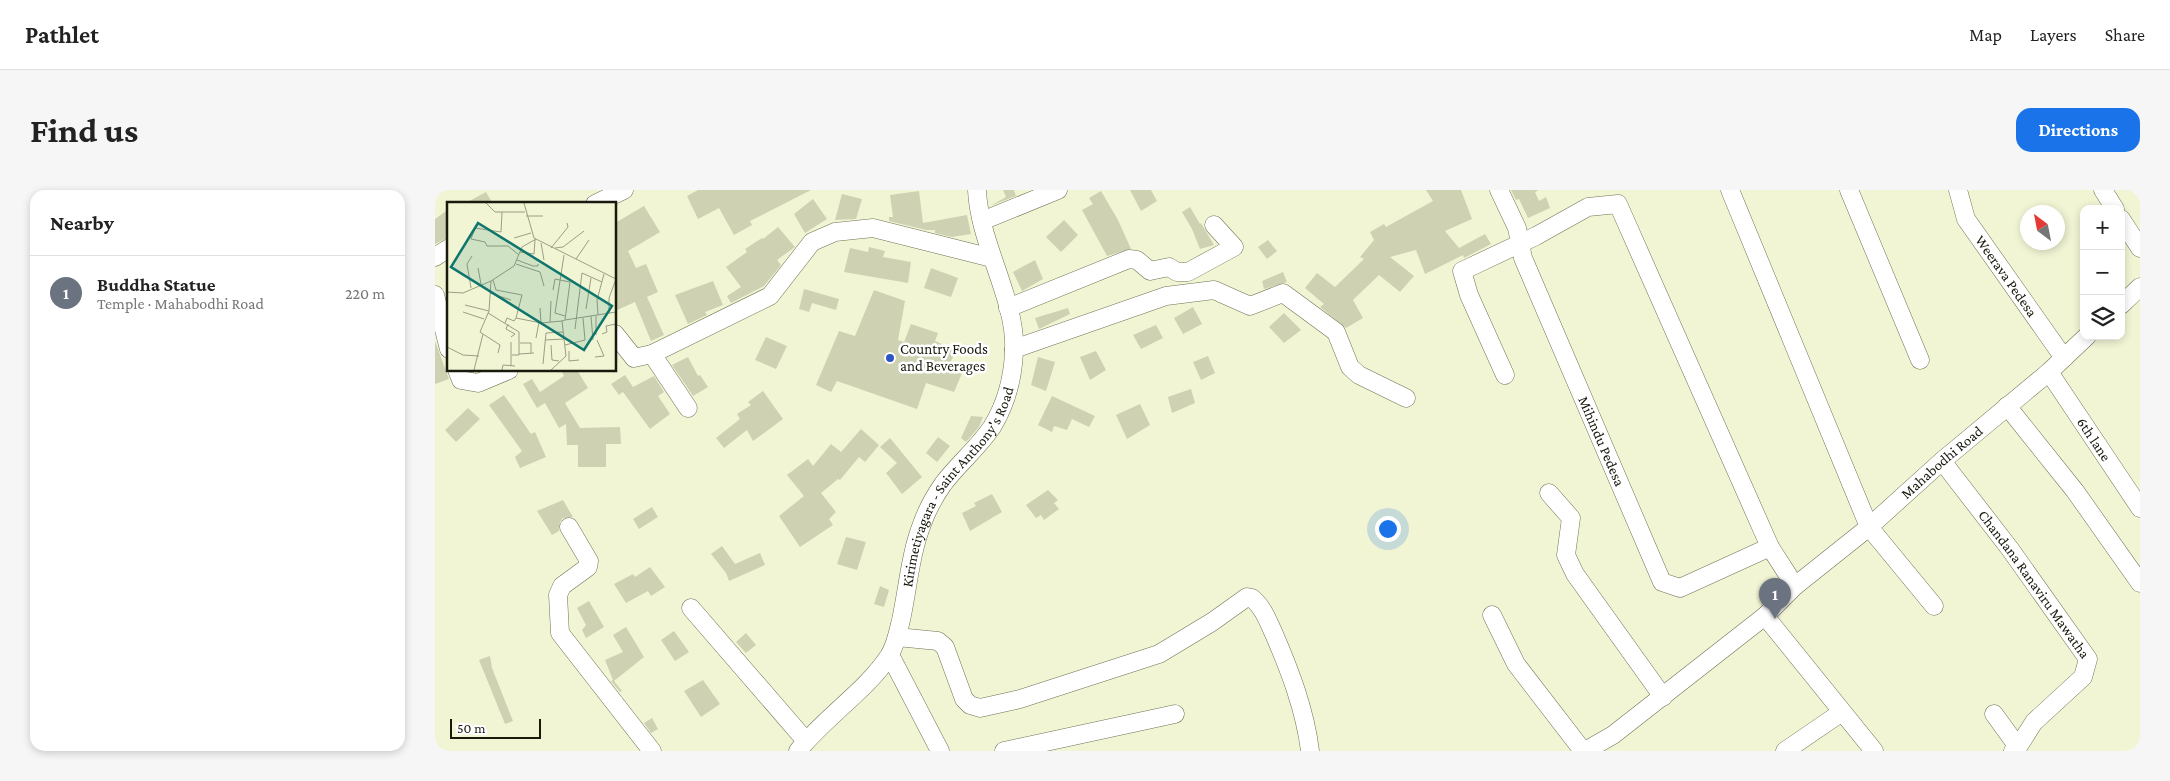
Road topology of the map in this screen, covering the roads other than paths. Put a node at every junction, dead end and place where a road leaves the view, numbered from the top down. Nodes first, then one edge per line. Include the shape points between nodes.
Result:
1 (624, 190) edge
2 (977, 190) edge
3 (1058, 190) edge
4 (1499, 190) edge
5 (1730, 190) edge
6 (1849, 190) edge
7 (1958, 190) edge
8 (2103, 190) edge
9 (599, 202) edge
10 (2112, 205) edge
11 (982, 221) junction
12 (1215, 225) dead end
13 (2125, 225) edge
14 (1520, 243) junction
15 (2140, 248) edge
16 (447, 249) edge
17 (435, 257) edge
18 (992, 258) junction
19 (2140, 288) edge
20 (435, 295) edge
21 (2125, 301) edge
22 (1008, 308) junction
23 (616, 335) edge
24 (2083, 340) edge
25 (447, 341) edge
26 (1014, 349) junction
27 (652, 354) junction
28 (2064, 358) junction
29 (1920, 360) dead end
30 (457, 371) edge
31 (507, 371) edge
32 (2049, 372) junction
33 (1505, 375) dead end
34 (1405, 398) dead end
35 (2007, 406) junction
36 (688, 408) dead end
37 (1942, 461) junction
38 (1549, 494) dead end
39 (2140, 508) edge
40 (569, 526) dead end
41 (1869, 527) junction
42 (1771, 547) junction
43 (2140, 583) edge
44 (1795, 586) junction
45 (1934, 606) dead end
46 (691, 608) dead end
47 (1492, 615) dead end
48 (1765, 616) junction
49 (897, 637) junction
50 (890, 654) junction
51 (1663, 697) junction
52 (1842, 712) junction
53 (1175, 714) dead end
54 (1994, 714) dead end
55 (802, 746) edge
56 (2015, 749) edge
57 (652, 751) edge
58 (940, 751) edge
59 (1003, 751) edge
60 (1310, 751) edge
61 (1584, 751) edge
62 (1785, 751) edge
63 (1874, 751) edge

1 - 9 street
2 - 11 street, Kirimetiyagara - Saint Anthony's Road
3 - 11 street
4 - 14 street, Mihindu Pedesa via 1517,228
5 - 41 street
6 - 29 street
7 - 28 street, Weerava Pedesa via 1966,219
8 - 10 street
11 - 18 street, Kirimetiyagara - Saint Anthony's Road
12 - 22 street via 1234,247 1188,272 1177,272 1169,267 1151,271 1129,258
13 - 15 street
14 - 33 street via 1462,271 1469,295
14 - 42 street via 1588,207 1618,204
14 - 42 street, Mihindu Pedesa via 1527,267 1662,582 1680,588
16 - 17 street
18 - 22 street, Kirimetiyagara - Saint Anthony's Road
18 - 27 street via 873,228 835,232 812,242 770,296
19 - 21 street
20 - 25 street
22 - 26 street, Kirimetiyagara - Saint Anthony's Road
23 - 27 street via 634,358
24 - 28 street, Mahabodhi Road
26 - 34 street via 1166,296 1214,290 1250,306 1283,293 1336,332 1350,367 1359,375
26 - 49 street, Kirimetiyagara - Saint Anthony's Road via 1002,409 980,443 944,484 921,525
27 - 36 street
28 - 32 street, Mahabodhi Road
30 - 31 street via 461,380 478,383
32 - 35 street, Mahabodhi Road
32 - 39 street, 6th lane
35 - 37 street, Mahabodhi Road
35 - 43 street via 2075,490
37 - 41 street, Mahabodhi Road
37 - 56 street, Chandana Ranaviru Mawatha via 2010,549 2088,659 2083,677 2034,722
38 - 51 street via 1571,518 1566,555 1575,574
40 - 57 street via 589,561 588,567 562,586 558,595 560,633
41 - 44 street, Mahabodhi Road
41 - 45 street
42 - 44 street
44 - 48 street, Mahabodhi Road
46 - 55 street
47 - 61 street via 1516,664
48 - 51 street, Mahabodhi Road
48 - 52 street
49 - 50 street, Kirimetiyagara - Saint Anthony's Road
49 - 60 street via 938,641 945,647 963,699 980,708 1020,699 1159,654 1247,597 1252,598 1262,608 1290,670 1308,732
50 - 55 street, Kirimetiyagara - Saint Anthony's Road
50 - 58 street
51 - 61 street, Mahabodhi Road via 1613,735
52 - 62 street
52 - 63 street
53 - 59 street
54 - 56 street

